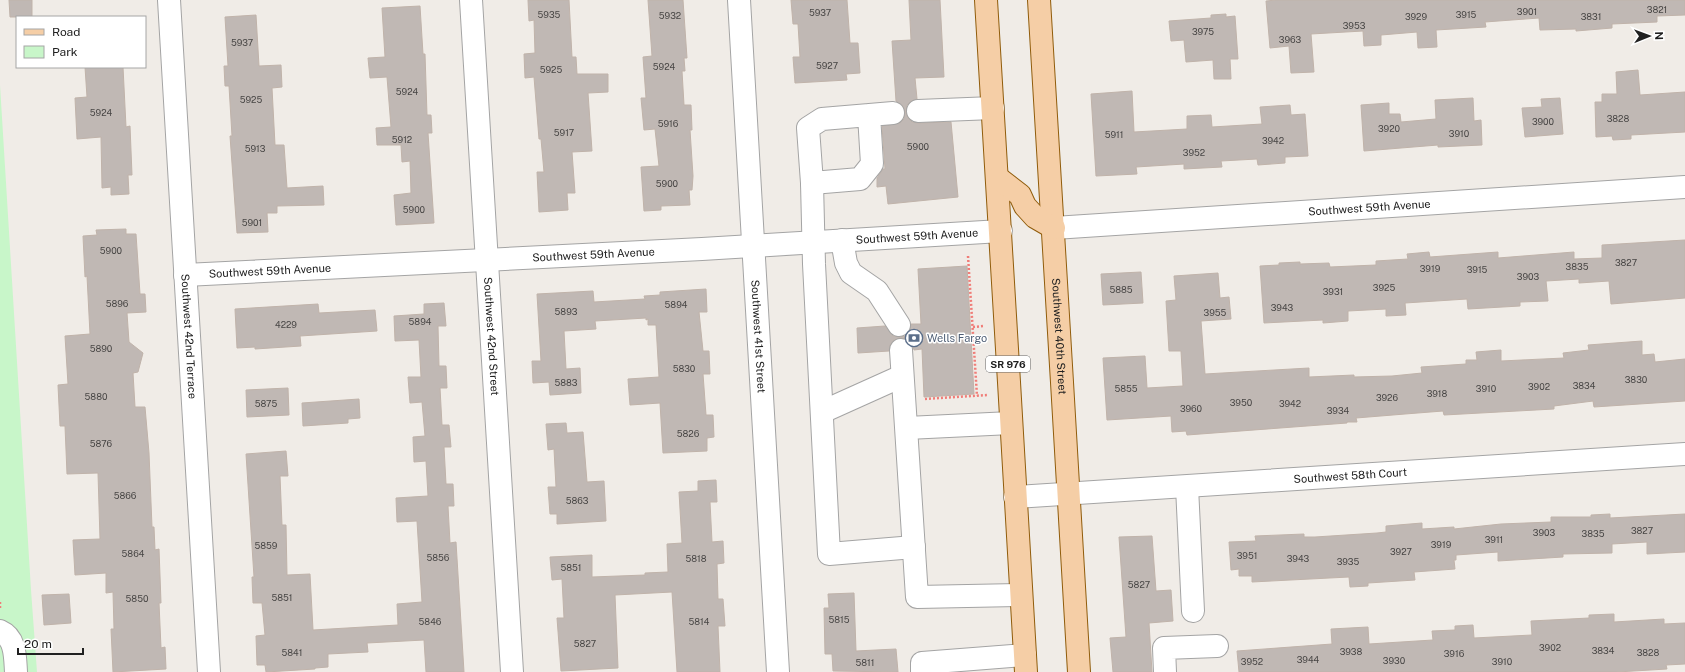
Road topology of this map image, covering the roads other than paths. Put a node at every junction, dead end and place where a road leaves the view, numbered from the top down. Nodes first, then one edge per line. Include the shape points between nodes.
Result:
1 (169, 0) edge
2 (471, 0) edge
3 (739, 0) edge
4 (986, 0) edge
5 (1039, 0) edge
6 (993, 108) junction
7 (918, 111) dead end
8 (893, 113) dead end
9 (869, 115) junction
10 (998, 178) junction
11 (812, 182) junction
12 (1685, 187) edge
13 (1054, 228) junction
14 (1001, 231) junction
15 (842, 240) junction
16 (814, 242) junction
17 (753, 245) junction
18 (488, 259) junction
19 (185, 276) junction
20 (899, 325) dead end
21 (901, 350) dead end
22 (902, 376) junction
23 (822, 412) junction
24 (1011, 423) junction
25 (907, 428) junction
26 (1685, 454) edge
27 (1186, 487) junction
28 (1067, 494) junction
29 (1015, 497) junction
30 (914, 547) junction
31 (1021, 595) junction
32 (1193, 611) dead end
33 (0, 631) edge
34 (1216, 646) dead end
35 (1025, 664) edge
36 (16, 672) edge
37 (209, 672) edge
38 (512, 672) edge
39 (778, 672) edge
40 (922, 672) edge
41 (1079, 672) edge
42 (1165, 672) edge

1 - 19 street, Southwest 42nd Terrace
2 - 18 street, Southwest 42nd Street
3 - 17 street, Southwest 41st Street
4 - 6 main road, SR 976
5 - 13 main road, Southwest 40th Street
6 - 7 street
6 - 10 main road, SR 976
8 - 9 street
9 - 11 street via 872,164 860,179
9 - 11 street via 822,119 808,128
10 - 13 main road via 1020,195 1025,206 1035,217
10 - 14 main road, SR 976
11 - 16 street
12 - 13 street, Southwest 59th Avenue
13 - 28 main road, Southwest 40th Street
14 - 15 street, Southwest 59th Avenue
14 - 24 main road, SR 976
15 - 16 street, Southwest 59th Avenue
15 - 20 street via 846,263 851,273 877,291
16 - 17 street, Southwest 59th Avenue
16 - 23 street
17 - 18 street, Southwest 59th Avenue
17 - 39 street, Southwest 41st Street
18 - 19 street, Southwest 59th Avenue
18 - 38 street, Southwest 42nd Street
19 - 37 street, Southwest 42nd Terrace
21 - 22 street
22 - 23 street
22 - 25 street
23 - 30 street via 829,554
24 - 25 street
24 - 29 main road, SR 976
25 - 30 street
26 - 27 street, Southwest 58th Court
27 - 28 street, Southwest 58th Court
27 - 32 street
28 - 29 street, Southwest 58th Court
28 - 41 main road, Southwest 40th Street
29 - 31 main road, SR 976
30 - 31 street via 917,597
31 - 35 main road, SR 976
33 - 36 street via 11,640
34 - 42 street via 1164,648
35 - 40 street via 922,663

